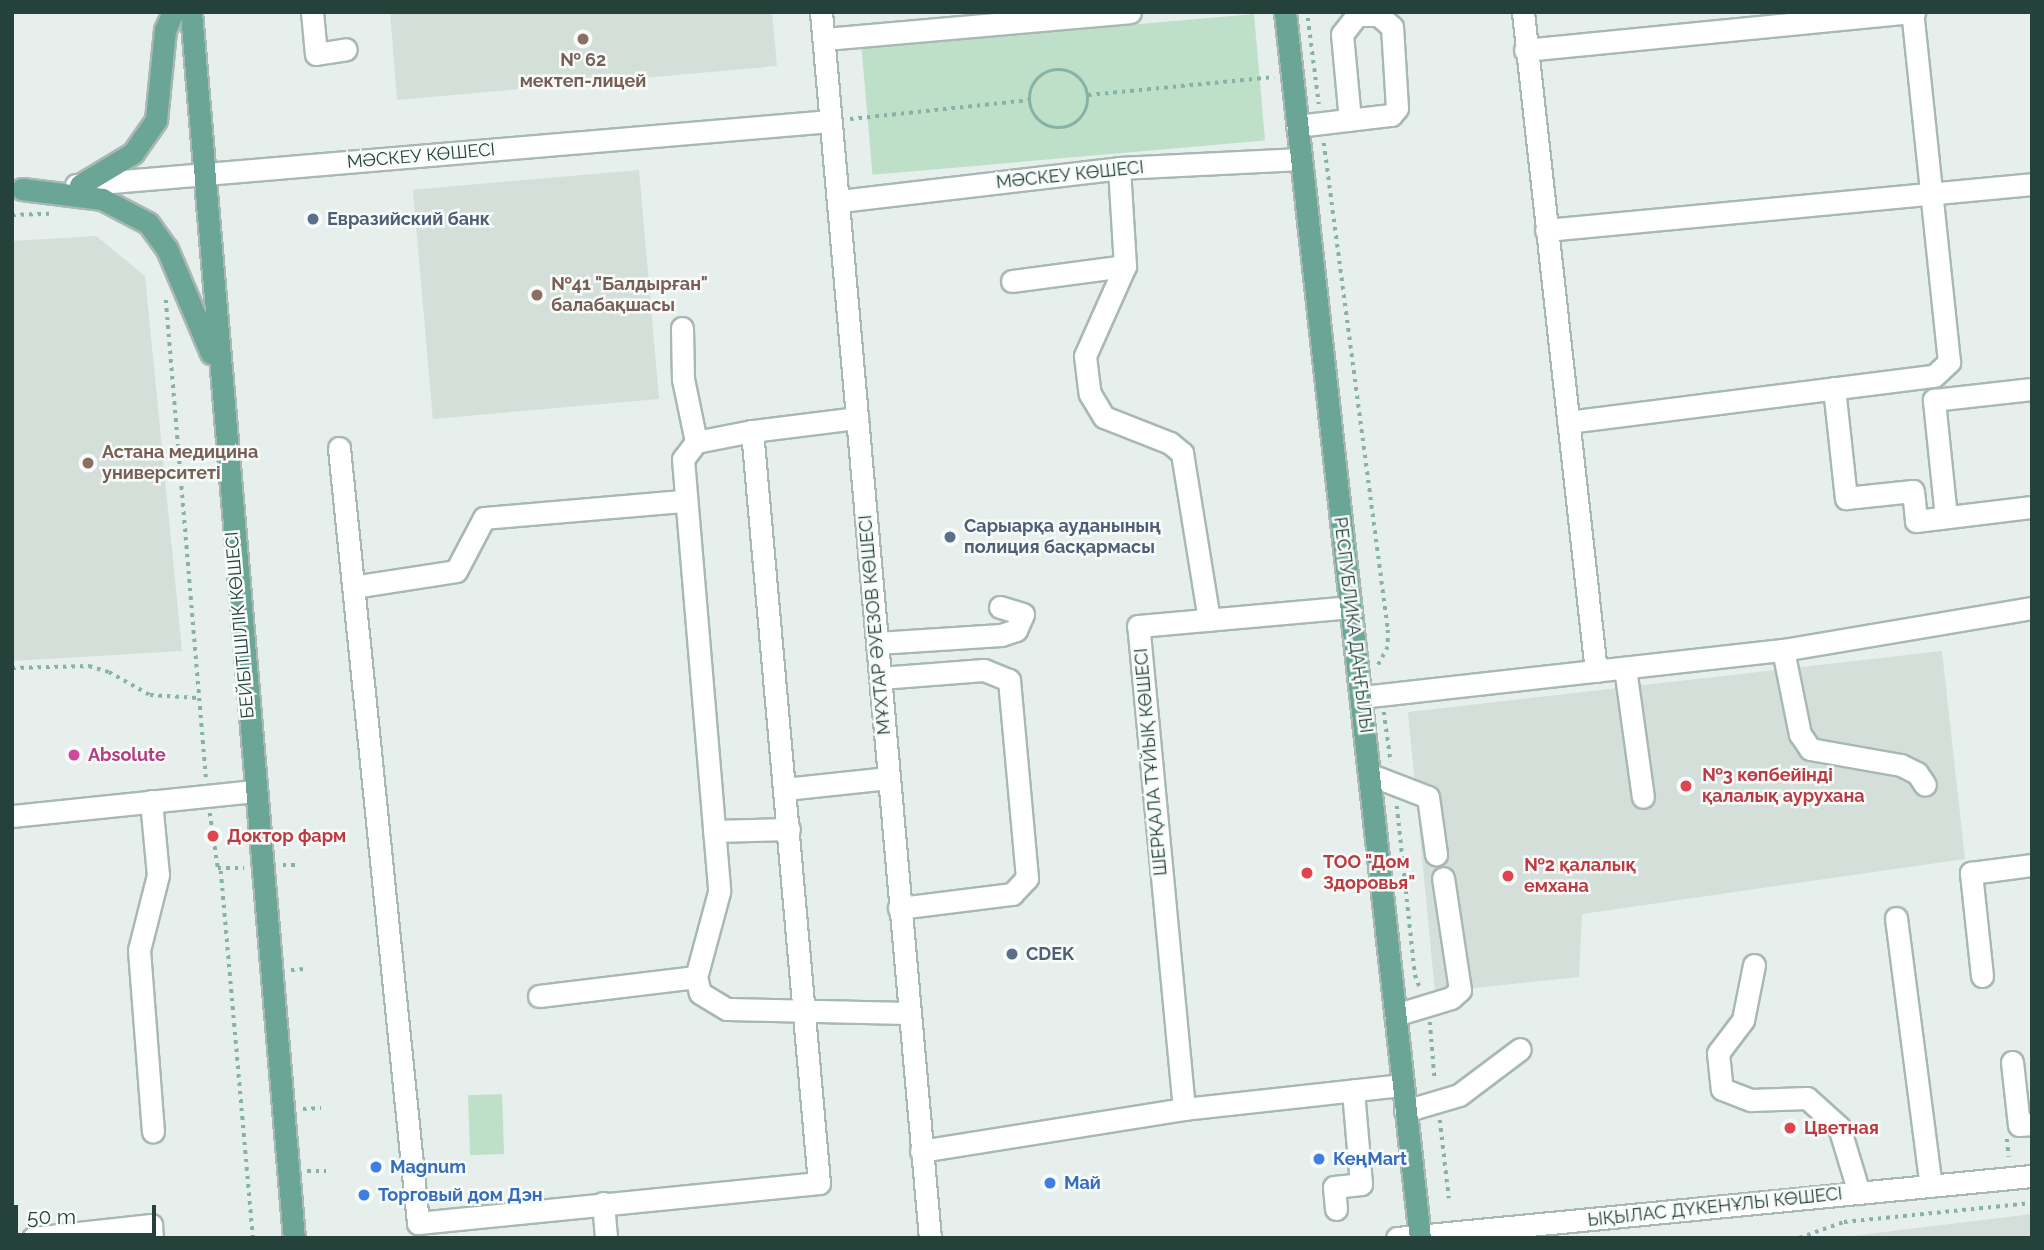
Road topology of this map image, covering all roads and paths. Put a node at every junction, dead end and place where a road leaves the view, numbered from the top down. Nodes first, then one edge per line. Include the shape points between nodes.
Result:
1 (173, 12) edge
2 (191, 12) edge
3 (312, 12) edge
4 (821, 12) edge
5 (1285, 12) edge
6 (1307, 12) edge
7 (1522, 12) edge
8 (1913, 12) edge
9 (1117, 13) edge
10 (824, 39) junction
11 (346, 49) dead end
12 (1525, 50) junction
13 (1292, 75) junction
14 (1088, 95) junction
15 (1030, 100) junction
16 (1350, 120) junction
17 (830, 121) junction
18 (1321, 123) junction
19 (1297, 126) junction
20 (1301, 159) junction
21 (1119, 168) junction
22 (204, 174) junction
23 (2032, 184) edge
24 (80, 185) junction
25 (17, 189) edge
26 (1931, 190) junction
27 (840, 201) junction
28 (52, 214) dead end
29 (12, 215) edge
30 (1546, 230) junction
31 (1125, 266) junction
32 (1012, 281) dead end
33 (166, 298) dead end
34 (682, 328) dead end
35 (219, 371) junction
36 (1931, 376) junction
37 (1834, 388) junction
38 (2032, 389) edge
39 (1934, 400) junction
40 (857, 418) junction
41 (1568, 422) junction
42 (752, 431) junction
43 (696, 442) junction
44 (339, 449) dead end
45 (683, 501) junction
46 (2032, 507) edge
47 (1947, 517) junction
48 (353, 587) junction
49 (1000, 607) dead end
50 (1349, 607) junction
51 (2032, 608) edge
52 (1209, 620) junction
53 (877, 643) junction
54 (1783, 650) junction
55 (12, 668) edge
56 (1625, 668) junction
57 (1596, 671) junction
58 (880, 678) junction
59 (1372, 696) junction
60 (198, 698) junction
61 (1371, 775) junction
62 (888, 778) junction
63 (1394, 784) junction
64 (1925, 785) dead end
65 (785, 789) junction
66 (254, 791) junction
67 (208, 796) junction
68 (1643, 797) dead end
69 (151, 801) junction
70 (12, 816) edge
71 (789, 829) junction
72 (713, 831) junction
73 (1436, 854) dead end
74 (298, 865) dead end
75 (2032, 865) edge
76 (261, 866) junction
77 (220, 871) junction
78 (1443, 878) dead end
79 (899, 908) junction
80 (1896, 918) dead end
81 (1754, 965) dead end
82 (1982, 976) dead end
83 (696, 977) junction
84 (539, 996) dead end
85 (1428, 1005) junction
86 (806, 1013) junction
87 (909, 1013) junction
88 (1395, 1015) junction
89 (1520, 1049) dead end
90 (2012, 1062) dead end
91 (1402, 1085) junction
92 (1353, 1090) junction
93 (1437, 1101) junction
94 (1184, 1109) junction
95 (1405, 1111) junction
96 (2032, 1124) edge
97 (153, 1130) dead end
98 (921, 1151) junction
99 (2032, 1176) edge
100 (1931, 1186) junction
101 (1859, 1193) junction
102 (1449, 1198) dead end
103 (603, 1203) junction
104 (2032, 1203) edge
105 (1336, 1209) dead end
106 (1552, 1230) edge
107 (296, 1235) edge
108 (1420, 1237) edge
109 (33, 1238) edge
110 (152, 1238) edge
111 (253, 1238) edge
112 (606, 1238) edge
113 (930, 1238) edge
114 (1397, 1238) edge
115 (1799, 1238) edge

1 - 24 main road via 164,30 156,120 133,153
2 - 22 main road, БЕЙБІТШІЛІК КӨШЕСІ
3 - 11 street via 316,54
4 - 10 street, МҰХТАР ӘУЕЗОВ КӨШЕСІ
5 - 13 main road, РЕСПУБЛИКА ДАҢҒЫЛЫ
6 - 18 path
7 - 12 street
8 - 12 street
8 - 26 street
9 - 10 street
10 - 17 street, МҰХТАР ӘУЕЗОВ КӨШЕСІ
12 - 30 street
13 - 14 path
13 - 19 main road, РЕСПУБЛИКА ДАҢҒЫЛЫ
14 - 15 path via 1078,77 1055,70 1035,83
14 - 15 path via 1080,121 1057,129 1035,117
15 - 17 path
16 - 16 street via 1391,115 1397,108 1392,27 1378,15 1357,15 1342,34
16 - 18 street
17 - 22 street, МӘСКЕУ КӨШЕСІ
17 - 27 street, МҰХТАР ӘУЕЗОВ КӨШЕСІ
18 - 19 street
18 - 59 path via 1388,630 1388,647 1378,665
19 - 20 main road, РЕСПУБЛИКА ДАҢҒЫЛЫ
20 - 21 street, МӘСКЕУ КӨШЕСІ
20 - 50 main road, РЕСПУБЛИКА ДАҢҒЫЛЫ
21 - 27 street, МӘСКЕУ КӨШЕСІ
21 - 31 street
22 - 24 street, МӘСКЕУ КӨШЕСІ
22 - 35 main road, БЕЙБІТШІЛІК КӨШЕСІ
23 - 26 street
24 - 25 street, МӘСКЕУ КӨШЕСІ
25 - 35 main road via 102,199 148,223 167,250
26 - 30 street
26 - 36 street via 1949,362
27 - 40 street, МҰХТАР ӘУЕЗОВ КӨШЕСІ
28 - 29 path
30 - 41 street
31 - 32 street
31 - 52 street via 1085,356 1090,394 1104,417 1170,443 1182,453
33 - 60 path
34 - 43 street via 683,379
35 - 66 main road, БЕЙБІТШІЛІК КӨШЕСІ
36 - 37 street
36 - 39 street
37 - 41 street
37 - 47 street via 1846,498 1913,491 1916,521
38 - 39 street
39 - 47 street
40 - 42 street
40 - 53 street, МҰХТАР ӘУЕЗОВ КӨШЕСІ
41 - 57 street
42 - 43 street
42 - 65 street
43 - 45 street via 683,458
44 - 48 street
45 - 48 street via 484,518 456,571
45 - 72 street
46 - 47 street
48 - 103 street via 418,1223
49 - 53 street via 1023,614 1016,630 1001,635
50 - 52 street, ШЕРҚАЛА ТҰЙЫҚ КӨШЕСІ
50 - 59 main road, РЕСПУБЛИКА ДАҢҒЫЛЫ
51 - 54 street
52 - 94 street, ШЕРҚАЛА ТҰЙЫҚ КӨШЕСІ via 1138,626
53 - 58 street, МҰХТАР ӘУЕЗОВ КӨШЕСІ
54 - 56 street
54 - 64 street via 1800,734 1810,749 1901,765 1917,773
55 - 60 path via 89,666 150,695
56 - 57 street
56 - 68 street
57 - 59 street
58 - 62 street, МҰХТАР ӘУЕЗОВ КӨШЕСІ
58 - 79 street via 984,670 1009,680 1027,878 1012,894
59 - 61 main road, РЕСПУБЛИКА ДАҢҒЫЛЫ
59 - 63 path
60 - 67 path
61 - 63 street
61 - 88 main road, РЕСПУБЛИКА ДАҢҒЫЛЫ
62 - 65 street
62 - 79 street, МҰХТАР ӘУЕЗОВ КӨШЕСІ
63 - 73 street via 1428,797
63 - 85 path via 1415,975
65 - 71 street
66 - 67 street
66 - 76 main road, БЕЙБІТШІЛІК КӨШЕСІ
67 - 69 street
67 - 77 path
69 - 70 street
69 - 97 street via 158,875 139,950
71 - 72 street
71 - 86 street
72 - 83 street via 719,892
74 - 76 path
75 - 82 street via 1971,873
76 - 77 path
76 - 107 main road, БЕЙБІТШІЛІК КӨШЕСІ
77 - 111 path
78 - 85 street via 1460,989 1451,998
79 - 87 street, МҰХТАР ӘУЕЗОВ КӨШЕСІ
80 - 100 street
81 - 101 street via 1743,1020 1718,1053 1722,1089 1751,1100 1807,1098 1839,1127
83 - 84 street
83 - 86 street via 700,993 727,1009
85 - 88 street
85 - 93 path
86 - 87 street
86 - 103 street via 818,1183
87 - 98 street, МҰХТАР ӘУЕЗОВ КӨШЕСІ
88 - 91 main road, РЕСПУБЛИКА ДАҢҒЫЛЫ
89 - 93 street via 1459,1095
90 - 96 street via 2019,1125
91 - 92 street
91 - 95 main road, РЕСПУБЛИКА ДАҢҒЫЛЫ
92 - 94 street
92 - 105 street via 1361,1184 1334,1187
93 - 95 street
93 - 102 path
94 - 98 street
95 - 108 main road, РЕСПУБЛИКА ДАҢҒЫЛЫ
98 - 113 street, МҰХТАР ӘУЕЗОВ КӨШЕСІ
99 - 100 street, ЫҚЫЛАС ДҮКЕНҰЛЫ КӨШЕСІ
100 - 101 street, ЫҚЫЛАС ДҮКЕНҰЛЫ КӨШЕСІ
101 - 106 street, ЫҚЫЛАС ДҮКЕНҰЛЫ КӨШЕСІ
103 - 112 street
104 - 115 path via 1844,1222
106 - 108 street, ЫҚЫЛАС ДҮКЕНҰЛЫ КӨШЕСІ
108 - 114 street, ЫҚЫЛАС ДҮКЕНҰЛЫ КӨШЕСІ
109 - 110 street via 151,1225

